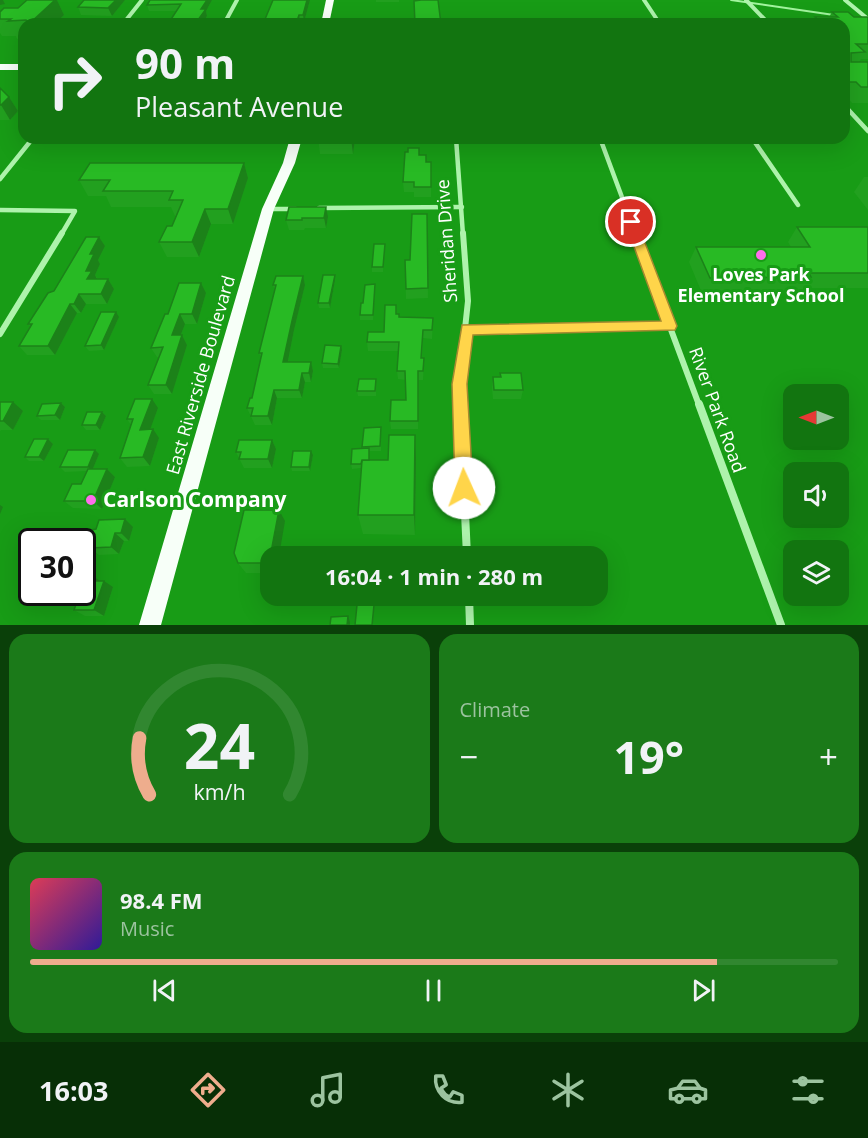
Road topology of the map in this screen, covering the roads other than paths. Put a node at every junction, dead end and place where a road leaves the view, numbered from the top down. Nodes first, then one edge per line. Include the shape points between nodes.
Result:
1 (142, 0) edge
2 (237, 0) edge
3 (330, 0) edge
4 (644, 0) edge
5 (746, 0) edge
6 (845, 0) edge
7 (128, 18) edge
8 (227, 18) edge
9 (326, 18) edge
10 (656, 18) edge
11 (763, 18) edge
12 (867, 18) edge
13 (0, 67) edge
14 (18, 67) edge
15 (0, 75) edge
16 (18, 75) edge
17 (850, 111) edge
18 (868, 130) edge
19 (28, 144) edge
20 (294, 144) edge
21 (457, 144) edge
22 (602, 144) edge
23 (756, 144) edge
24 (0, 179) edge
25 (798, 205) dead end
26 (462, 207) junction
27 (302, 208) edge
28 (314, 208) edge
29 (268, 209) junction
30 (0, 210) edge
31 (670, 326) junction
32 (467, 329) junction
33 (0, 334) edge
34 (467, 546) edge
35 (469, 606) edge
36 (150, 625) edge
37 (470, 625) edge
38 (781, 625) edge

1 - 7 street
2 - 8 street
3 - 9 main road
4 - 10 street
5 - 11 street
6 - 12 street
13 - 14 main road
15 - 16 main road
17 - 18 street
19 - 24 street
20 - 29 main road, East Riverside Boulevard
21 - 26 street, Sheridan Drive
22 - 31 street, River Park Road
23 - 25 street
26 - 28 street
26 - 32 street, Sheridan Drive
27 - 29 street
29 - 36 main road, East Riverside Boulevard
30 - 33 street via 75,211
31 - 32 street
31 - 38 street, River Park Road
32 - 34 street, Sheridan Drive via 459,384
35 - 37 street

